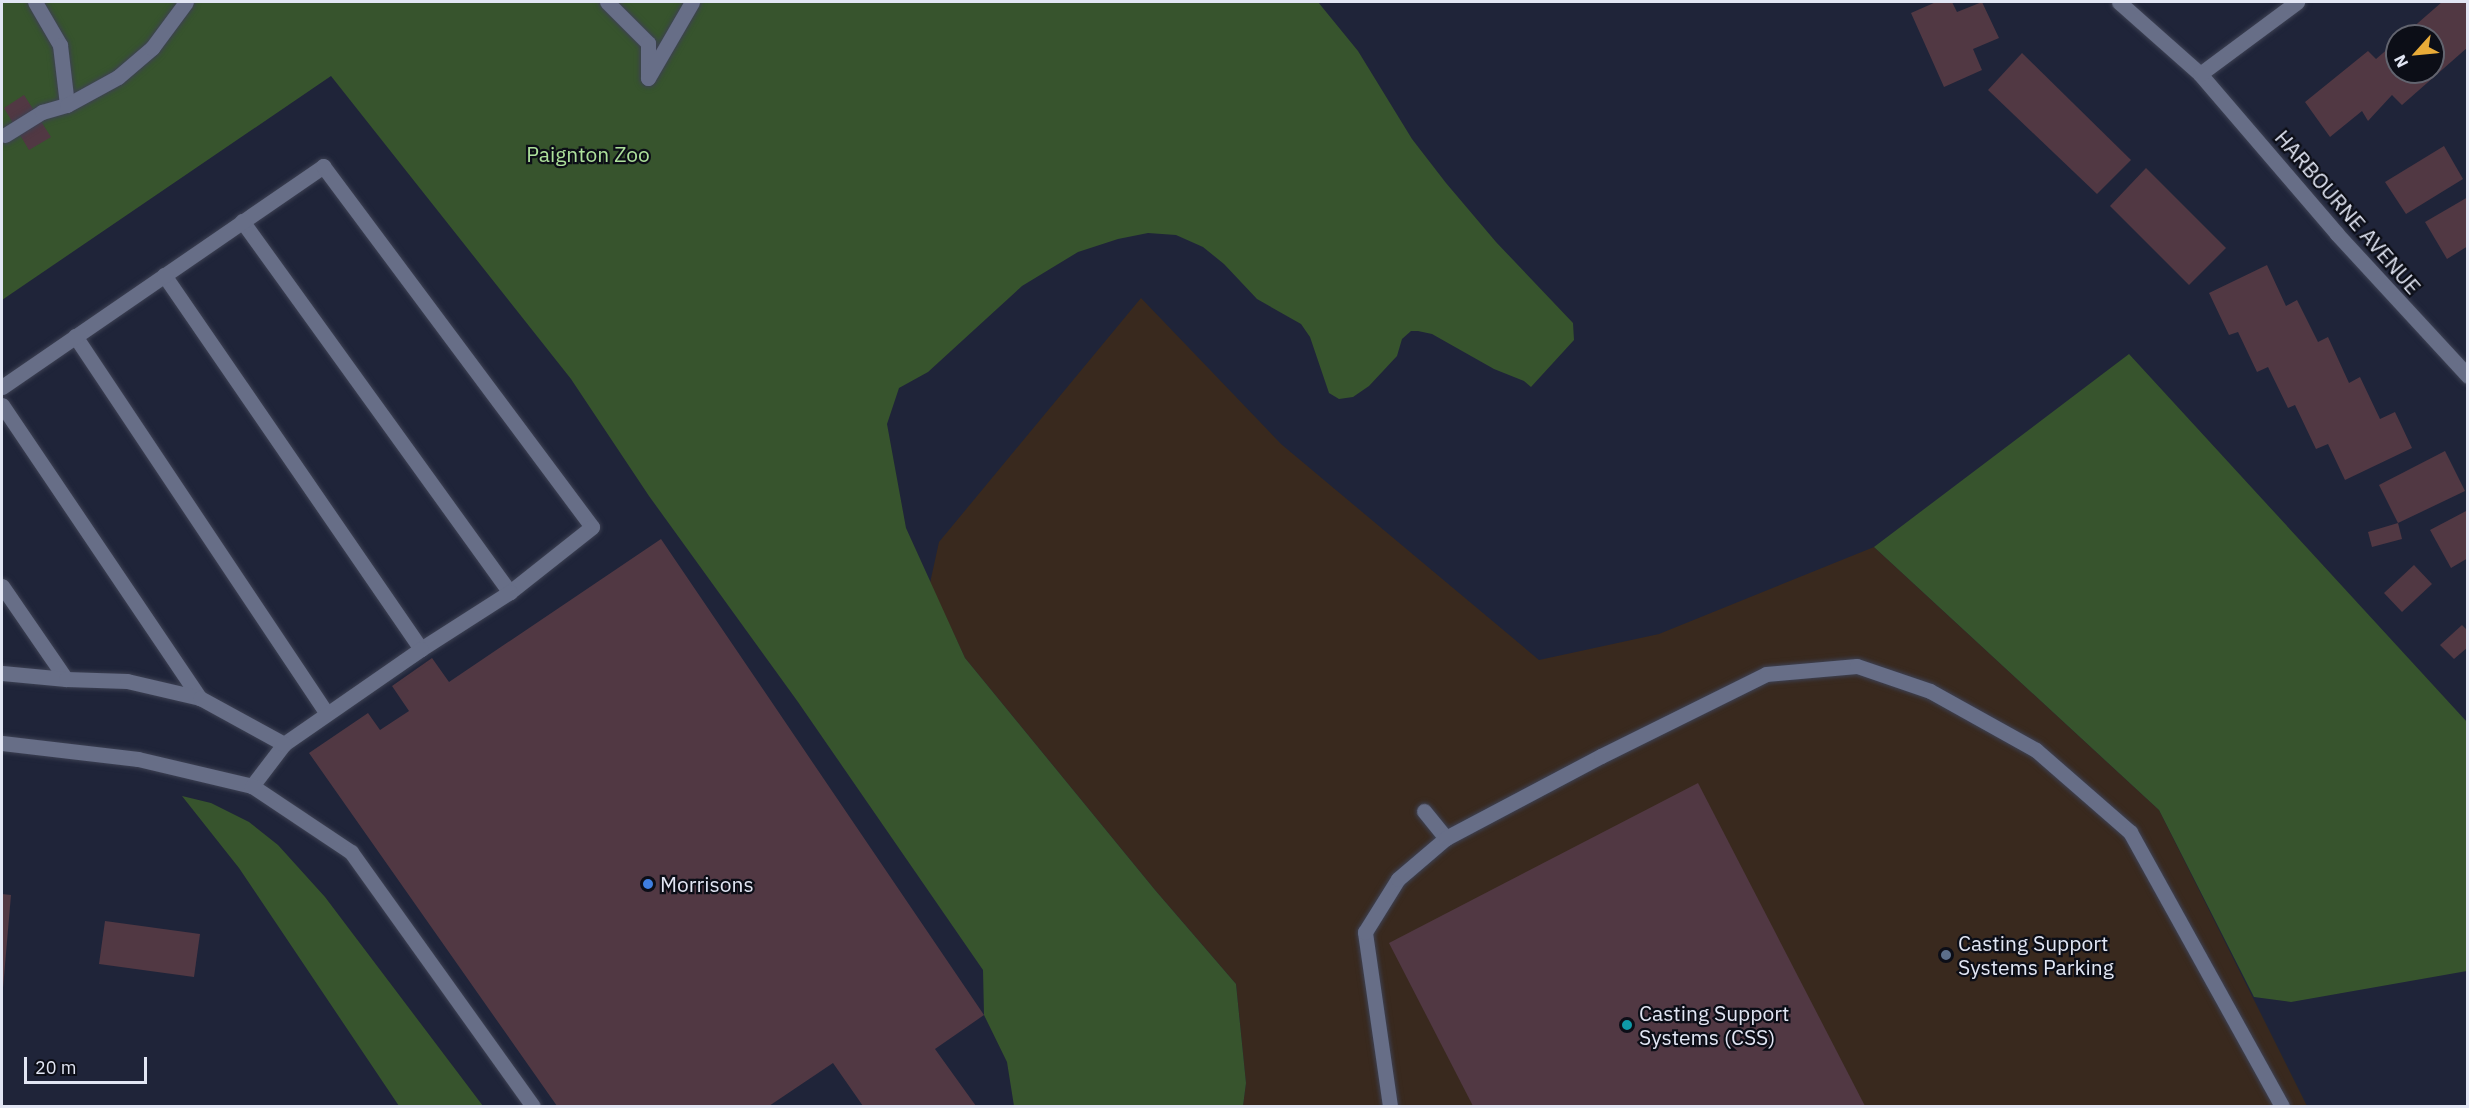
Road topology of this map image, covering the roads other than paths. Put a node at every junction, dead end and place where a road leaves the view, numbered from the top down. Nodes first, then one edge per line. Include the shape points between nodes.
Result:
1 (34, 2) edge
2 (186, 2) edge
3 (607, 2) edge
4 (692, 2) edge
5 (2119, 2) edge
6 (2297, 2) edge
7 (2200, 74) junction
8 (67, 105) junction
9 (5, 135) dead end
10 (242, 222) junction
11 (164, 275) junction
12 (75, 336) junction
13 (2468, 376) edge
14 (2, 387) edge
15 (2, 405) edge
16 (2, 586) edge
17 (510, 592) junction
18 (421, 649) junction
19 (2, 673) edge
20 (66, 680) junction
21 (200, 698) junction
22 (326, 713) junction
23 (2, 743) edge
24 (284, 744) junction
25 (252, 786) junction
26 (1424, 811) dead end
27 (1446, 838) junction
28 (533, 1107) edge
29 (1390, 1107) edge
30 (2282, 1107) edge

1 - 8 street via 60,45
2 - 8 street via 144,55 118,77
3 - 4 street via 648,43 648,78
5 - 7 street, HARBOURNE AVENUE
6 - 7 street
7 - 13 street, HARBOURNE AVENUE via 2337,234
8 - 9 street via 42,112
10 - 11 street
10 - 17 street
10 - 17 street via 323,166 592,527
11 - 12 street
11 - 18 street
12 - 14 street
12 - 22 street
15 - 21 street
16 - 20 street
17 - 18 street
18 - 22 street
19 - 20 street
20 - 21 street via 127,681
21 - 24 street
22 - 24 street
23 - 25 street via 138,759
24 - 25 street
25 - 28 street via 351,852
26 - 27 street
27 - 29 street via 1398,879 1365,932
27 - 30 street via 1766,674 1857,666 1930,691 2036,750 2130,832

